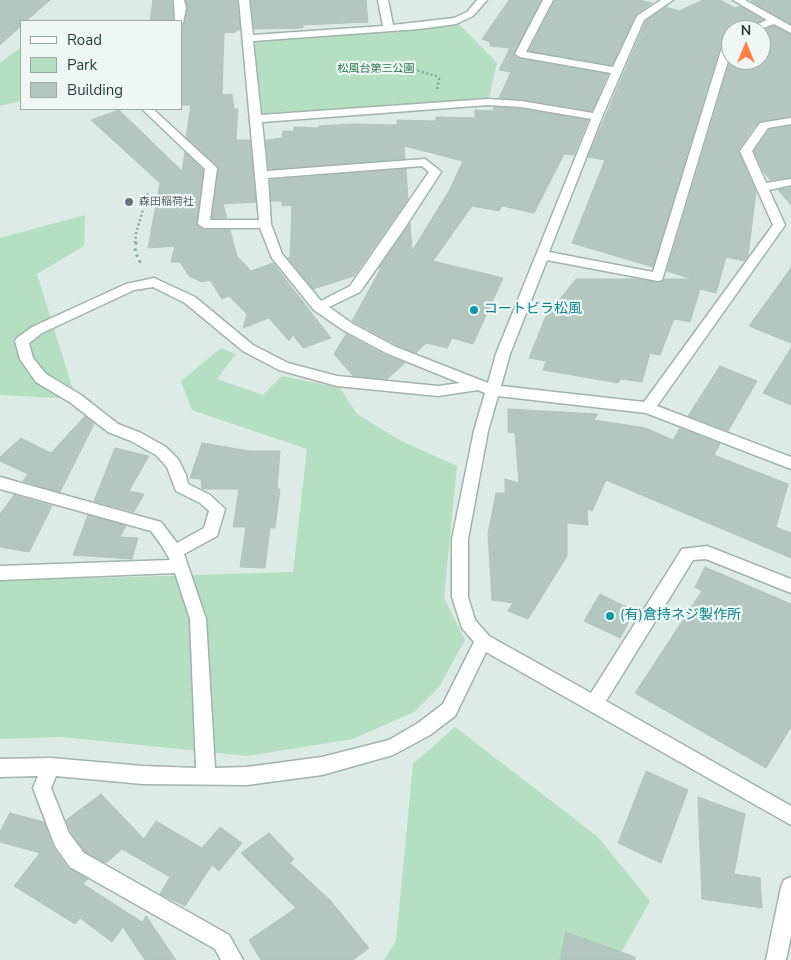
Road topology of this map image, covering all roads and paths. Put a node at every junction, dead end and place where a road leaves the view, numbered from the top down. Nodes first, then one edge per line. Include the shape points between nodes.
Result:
1 (179, 0) edge
2 (244, 0) edge
3 (383, 0) edge
4 (482, 0) edge
5 (548, 0) edge
6 (668, 0) edge
7 (738, 0) edge
8 (180, 20) edge
9 (774, 21) junction
10 (771, 22) edge
11 (388, 28) junction
12 (791, 30) edge
13 (249, 38) junction
14 (721, 67) edge
15 (409, 68) dead end
16 (616, 71) junction
17 (469, 102) junction
18 (148, 110) edge
19 (596, 117) junction
20 (256, 119) junction
21 (791, 121) edge
22 (262, 175) junction
23 (791, 182) edge
24 (764, 187) junction
25 (148, 193) dead end
26 (265, 224) junction
27 (785, 227) edge
28 (542, 255) junction
29 (154, 282) junction
30 (319, 308) junction
31 (485, 387) junction
32 (648, 408) junction
33 (791, 463) edge
34 (0, 483) edge
35 (177, 559) junction
36 (0, 573) edge
37 (791, 586) edge
38 (483, 641) junction
39 (595, 703) junction
40 (51, 767) junction
41 (0, 768) edge
42 (206, 777) junction
43 (791, 816) edge
44 (791, 887) edge
45 (233, 960) edge
46 (776, 960) edge

1 - 8 street via 182,8
2 - 13 street
3 - 11 street
4 - 11 street via 470,14 456,21
5 - 16 street via 520,54
6 - 16 street via 640,18
7 - 9 street
9 - 10 street
9 - 12 street
11 - 13 street
13 - 20 street
14 - 28 street via 658,277
15 - 17 path via 436,76 439,79 437,91 460,91
16 - 19 street
17 - 19 street via 521,104
17 - 20 street
18 - 26 street via 211,168 204,224
19 - 28 street
20 - 22 street
21 - 24 street via 764,126 746,151
22 - 26 street
22 - 30 street via 425,162 435,172 355,289
23 - 24 street
24 - 27 street
25 - 29 path via 136,233 136,252
26 - 30 street via 276,255
27 - 32 street
28 - 31 street
29 - 31 street via 190,300 248,348 284,367 337,381 438,390
29 - 35 street via 131,287 37,330 22,341 27,359 41,378 76,399 113,428 161,451 173,463 181,487 204,498 217,510 211,532
30 - 31 street via 391,350
31 - 32 street
31 - 38 street via 458,560 460,597 468,624
32 - 33 street
34 - 35 street via 156,526
35 - 36 street
35 - 42 street via 198,619
37 - 39 street via 707,552 688,554
38 - 39 street
38 - 42 street via 449,710 393,747 322,766 248,776
39 - 43 street
40 - 41 street
40 - 42 street via 143,776
40 - 45 street via 42,788 62,839 77,860 222,942
44 - 46 street

